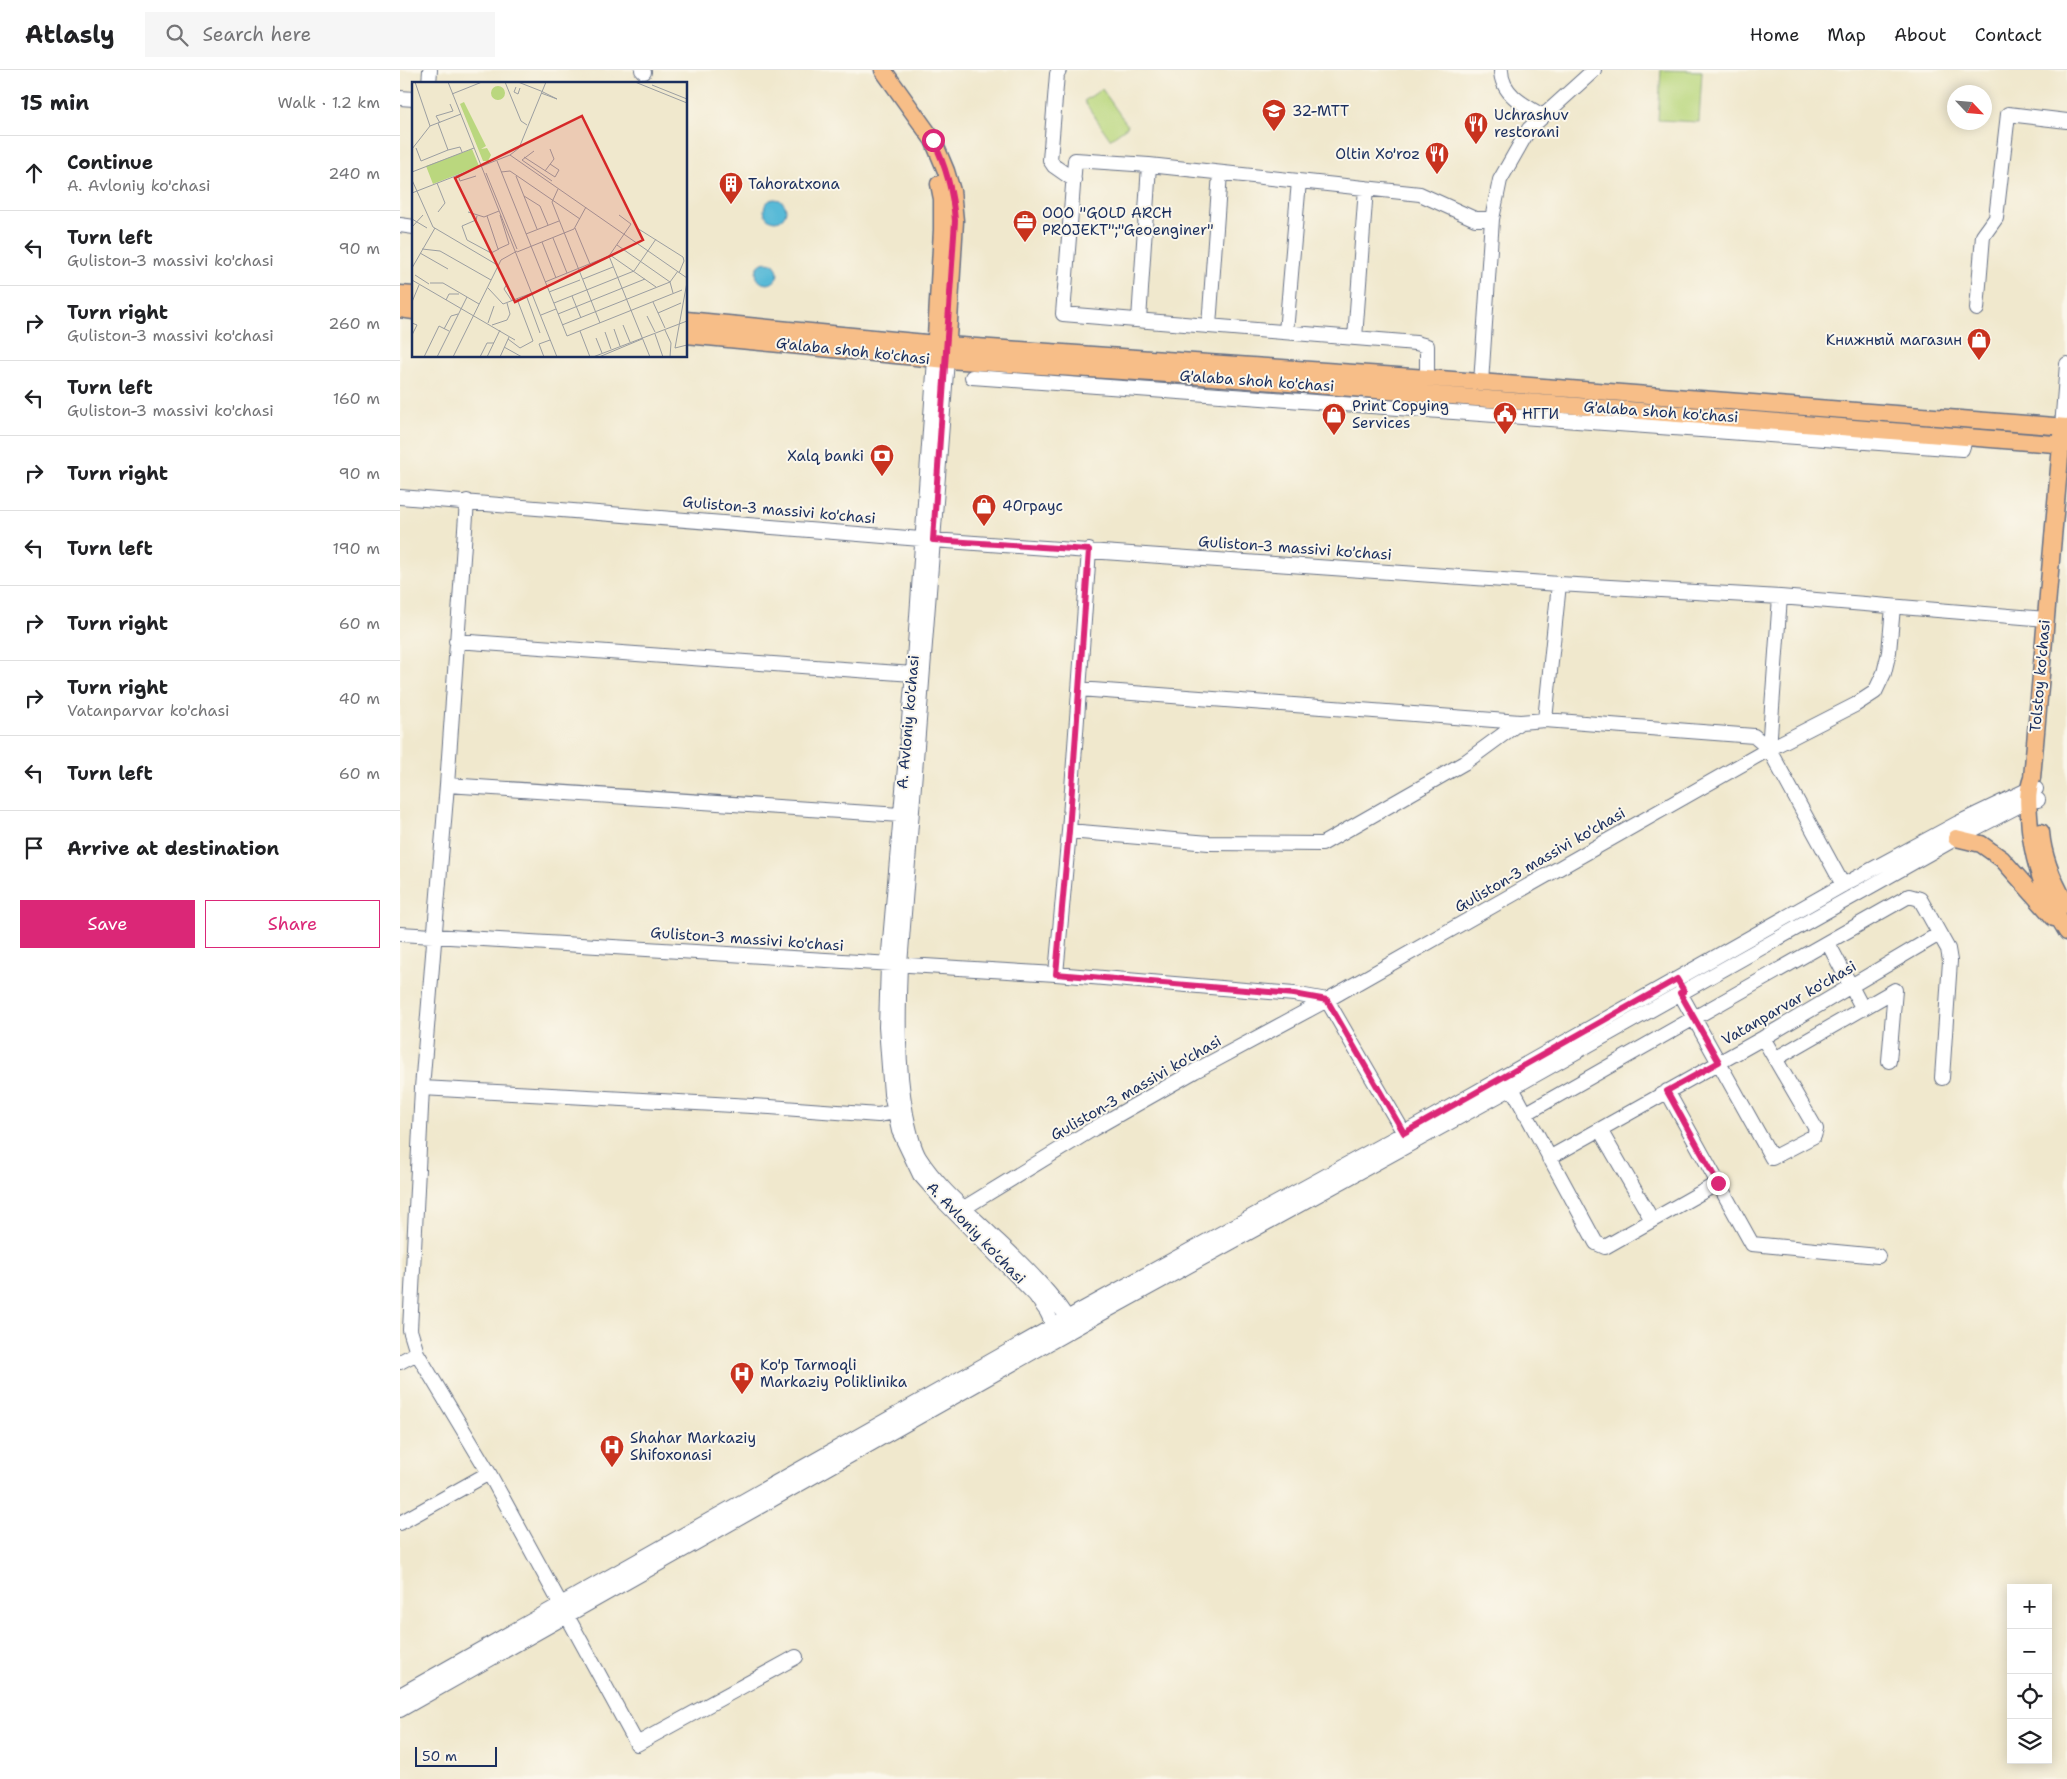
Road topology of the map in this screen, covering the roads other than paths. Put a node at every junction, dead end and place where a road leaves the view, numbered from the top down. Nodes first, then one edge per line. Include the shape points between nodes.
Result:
1 (1059, 70) edge
2 (1501, 70) edge
3 (1594, 70) edge
4 (883, 74) edge
5 (1543, 116) junction
6 (2067, 121) edge
7 (1149, 165) junction
8 (1220, 173) junction
9 (1074, 180) junction
10 (1299, 181) junction
11 (1366, 188) junction
12 (1492, 219) junction
13 (1977, 309) dead end
14 (688, 320) edge
15 (1139, 320) junction
16 (1209, 326) junction
17 (1286, 332) junction
18 (688, 335) edge
19 (1355, 338) junction
20 (941, 352) junction
21 (2067, 364) edge
22 (1037, 374) junction
23 (972, 377) dead end
24 (1427, 378) junction
25 (1481, 383) junction
26 (2065, 427) edge
27 (2064, 445) edge
28 (400, 497) edge
29 (467, 501) junction
30 (928, 539) junction
31 (1089, 550) junction
32 (1559, 584) junction
33 (1780, 597) junction
34 (1893, 607) junction
35 (2046, 619) junction
36 (456, 641) junction
37 (913, 674) junction
38 (1079, 689) junction
39 (1545, 720) junction
40 (1520, 722) junction
41 (1769, 749) junction
42 (447, 785) junction
43 (2032, 792) junction
44 (900, 815) junction
45 (1069, 831) junction
46 (1956, 838) junction
47 (1843, 885) junction
48 (2067, 905) edge
49 (2065, 929) edge
50 (400, 934) edge
51 (1939, 934) junction
52 (436, 936) junction
53 (1828, 943) junction
54 (894, 965) junction
55 (1056, 974) junction
56 (1852, 985) junction
57 (1680, 988) junction
58 (1327, 1000) junction
59 (1864, 1009) junction
60 (1695, 1019) junction
61 (1763, 1038) junction
62 (1775, 1059) junction
63 (1889, 1061) dead end
64 (1719, 1062) junction
65 (1942, 1078) dead end
66 (422, 1088) junction
67 (1512, 1088) junction
68 (1667, 1091) junction
69 (895, 1112) junction
70 (1525, 1114) junction
71 (1600, 1130) junction
72 (1404, 1133) junction
73 (1549, 1158) junction
74 (1718, 1183) junction
75 (964, 1208) junction
76 (1652, 1220) junction
77 (1878, 1256) dead end
78 (1071, 1323) junction
79 (405, 1330) edge
80 (1056, 1332) junction
81 (417, 1353) junction
82 (400, 1362) edge
83 (489, 1474) junction
84 (400, 1522) edge
85 (564, 1610) junction
86 (796, 1657) dead end
87 (400, 1695) edge
88 (400, 1710) edge

1 - 9 street via 1050,160
2 - 5 street via 1508,91 1520,103
3 - 5 street
4 - 20 main road, A. Avloniy ko'chasi via 933,140 952,191 955,221
5 - 12 street via 1530,129 1500,180
6 - 13 street via 2008,114 1996,218 1983,236
7 - 8 street
7 - 9 street via 1075,160
7 - 15 street
8 - 10 street
8 - 16 street
9 - 15 street via 1063,314
10 - 11 street
10 - 17 street
11 - 12 street via 1420,194 1475,219
11 - 19 street
12 - 25 street
14 - 20 main road, G'alaba shoh ko'chasi
15 - 16 street
16 - 17 street
17 - 19 street
18 - 20 main road, G'alaba shoh ko'chasi
19 - 24 street via 1427,346
20 - 22 main road, G'alaba shoh ko'chasi
20 - 24 main road, G'alaba shoh ko'chasi
20 - 30 street, A. Avloniy ko'chasi
21 - 26 street, Tolstoy ko'chasi
22 - 23 street
22 - 27 main road, G'alaba shoh ko'chasi via 1200,376 1500,408
24 - 25 main road, G'alaba shoh ko'chasi
25 - 26 main road, G'alaba shoh ko'chasi
26 - 27 main road, Tolstoy ko'chasi
27 - 35 main road, Tolstoy ko'chasi
28 - 29 street, Guliston-3 massivi ko'chasi
29 - 30 street, Guliston-3 massivi ko'chasi
29 - 36 street
30 - 31 street, Guliston-3 massivi ko'chasi
30 - 37 street, A. Avloniy ko'chasi
30 - 54 street, A. Avloniy ko'chasi
31 - 32 street, Guliston-3 massivi ko'chasi
31 - 38 street
32 - 33 street, Guliston-3 massivi ko'chasi
32 - 39 street
33 - 34 street, Guliston-3 massivi ko'chasi
33 - 41 street
34 - 35 street, Guliston-3 massivi ko'chasi
34 - 41 street, Guliston-3 massivi ko'chasi via 1889,652 1875,692
35 - 43 main road, Tolstoy ko'chasi
36 - 37 street
36 - 42 street
37 - 44 street, A. Avloniy ko'chasi
38 - 40 street
38 - 45 street
39 - 40 street
39 - 41 street via 1754,736
40 - 45 street via 1464,764 1322,844 1209,843
41 - 47 street
41 - 58 street, Guliston-3 massivi ko'chasi
42 - 44 street
42 - 52 street
43 - 46 street
43 - 47 street via 1958,823
43 - 48 main road, Tolstoy ko'chasi via 2042,844 2055,885
43 - 49 main road, Tolstoy ko'chasi via 2030,843 2039,876
44 - 54 street, A. Avloniy ko'chasi
45 - 55 street
46 - 49 main road via 1981,844 2002,859
46 - 57 street
47 - 57 street
50 - 52 street, Guliston-3 massivi ko'chasi
51 - 53 street via 1920,899 1909,896
51 - 56 street, Vatanparvar ko'chasi
51 - 65 street via 1948,949 1950,961
52 - 54 street, Guliston-3 massivi ko'chasi
52 - 66 street
53 - 56 street
53 - 60 street
54 - 55 street, Guliston-3 massivi ko'chasi
54 - 69 street, A. Avloniy ko'chasi via 886,1027
54 - 75 street, A. Avloniy ko'chasi via 902,1091 909,1129 918,1156 938,1183
55 - 58 street, Guliston-3 massivi ko'chasi via 1294,994
56 - 59 street
56 - 61 street, Vatanparvar ko'chasi
57 - 60 street
57 - 67 street
57 - 72 street
58 - 72 street
58 - 75 street, Guliston-3 massivi ko'chasi via 1093,1129
59 - 62 street
59 - 63 street via 1895,990
60 - 64 street
60 - 70 street
61 - 62 street
61 - 64 street, Vatanparvar ko'chasi
62 - 64 street via 1816,1129 1814,1136 1772,1158
64 - 68 street, Vatanparvar ko'chasi
66 - 69 street via 878,1115
66 - 79 street
67 - 70 street
67 - 78 street
68 - 71 street, Vatanparvar ko'chasi
68 - 74 street
69 - 80 street, A. Avloniy ko'chasi via 899,1131 920,1175 1035,1295
70 - 73 street
71 - 73 street, Vatanparvar ko'chasi
71 - 76 street
72 - 78 street
73 - 76 street via 1596,1243 1605,1247
74 - 76 street
74 - 77 street via 1752,1244
75 - 78 street, A. Avloniy ko'chasi via 1011,1253
78 - 80 street
79 - 81 street
80 - 85 street
81 - 82 street
81 - 83 street
83 - 84 street
83 - 85 street
85 - 86 street via 637,1744
85 - 87 street
85 - 88 street

